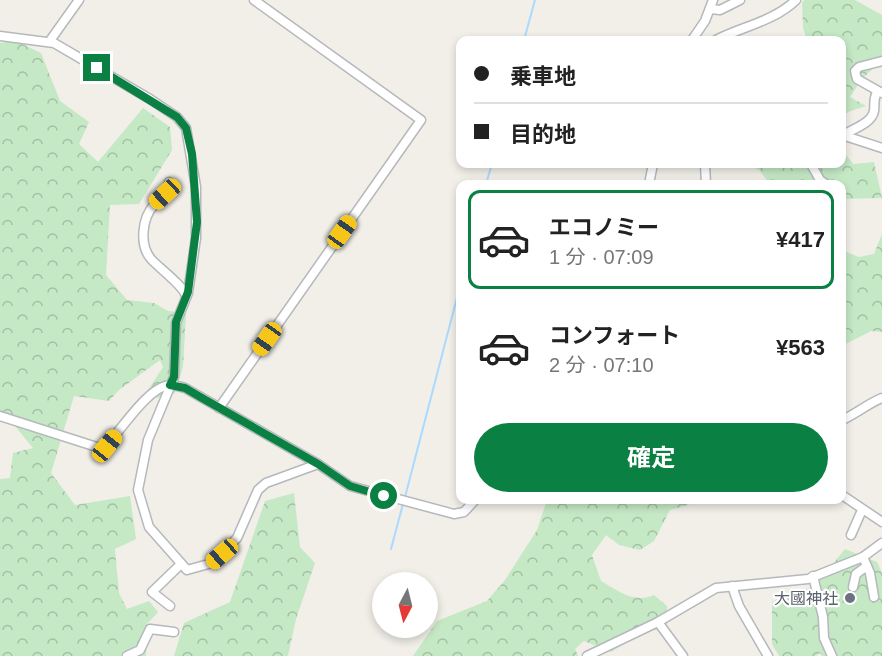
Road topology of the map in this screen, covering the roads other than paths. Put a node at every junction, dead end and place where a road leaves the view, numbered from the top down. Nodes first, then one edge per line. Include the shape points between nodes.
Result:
1 (80, 0) edge
2 (254, 0) edge
3 (740, 0) edge
4 (796, 0) edge
5 (711, 5) edge
6 (0, 36) edge
7 (694, 36) edge
8 (727, 36) edge
9 (49, 42) junction
10 (882, 61) edge
11 (879, 92) edge
12 (846, 133) edge
13 (846, 136) edge
14 (882, 148) edge
15 (169, 182) dead end
16 (186, 296) junction
17 (170, 385) junction
18 (882, 398) edge
19 (219, 408) junction
20 (0, 416) edge
21 (846, 419) edge
22 (318, 464) junction
23 (846, 498) edge
24 (471, 504) edge
25 (862, 510) junction
26 (882, 522) edge
27 (851, 535) dead end
28 (882, 543) edge
29 (865, 561) junction
30 (180, 565) junction
31 (813, 576) junction
32 (732, 586) junction
33 (854, 587) dead end
34 (874, 597) dead end
35 (170, 606) dead end
36 (658, 622) junction
37 (174, 632) dead end
38 (825, 641) junction
39 (128, 656) edge
40 (588, 656) edge
41 (683, 656) edge
42 (768, 656) edge
43 (825, 656) edge
44 (832, 656) edge

1 - 9 street
2 - 19 street via 421,120
3 - 5 street via 720,10
4 - 8 street via 767,21
5 - 7 street
6 - 9 street
9 - 16 street via 150,99 186,128 196,187 197,222
10 - 11 street via 855,71 857,79
11 - 12 street via 873,100 870,119
13 - 14 street
15 - 16 street via 165,194 151,208 144,244 147,254
16 - 17 street via 176,322 174,377
17 - 19 street via 185,388
17 - 20 street via 160,388 139,407 103,449
17 - 30 street via 148,440 138,489 149,526
18 - 21 street
19 - 22 street
22 - 24 street via 350,486 454,514 464,512
22 - 30 street via 276,478 258,490 237,538 212,563 187,570
23 - 25 street
25 - 26 street
25 - 27 street
28 - 29 street
29 - 31 street
29 - 33 street via 856,574
29 - 34 street
30 - 35 street via 152,592
31 - 32 street
31 - 38 street
32 - 36 street via 716,588
32 - 42 street
36 - 40 street
36 - 41 street
37 - 39 street via 150,628 140,650
38 - 43 street
38 - 44 street

